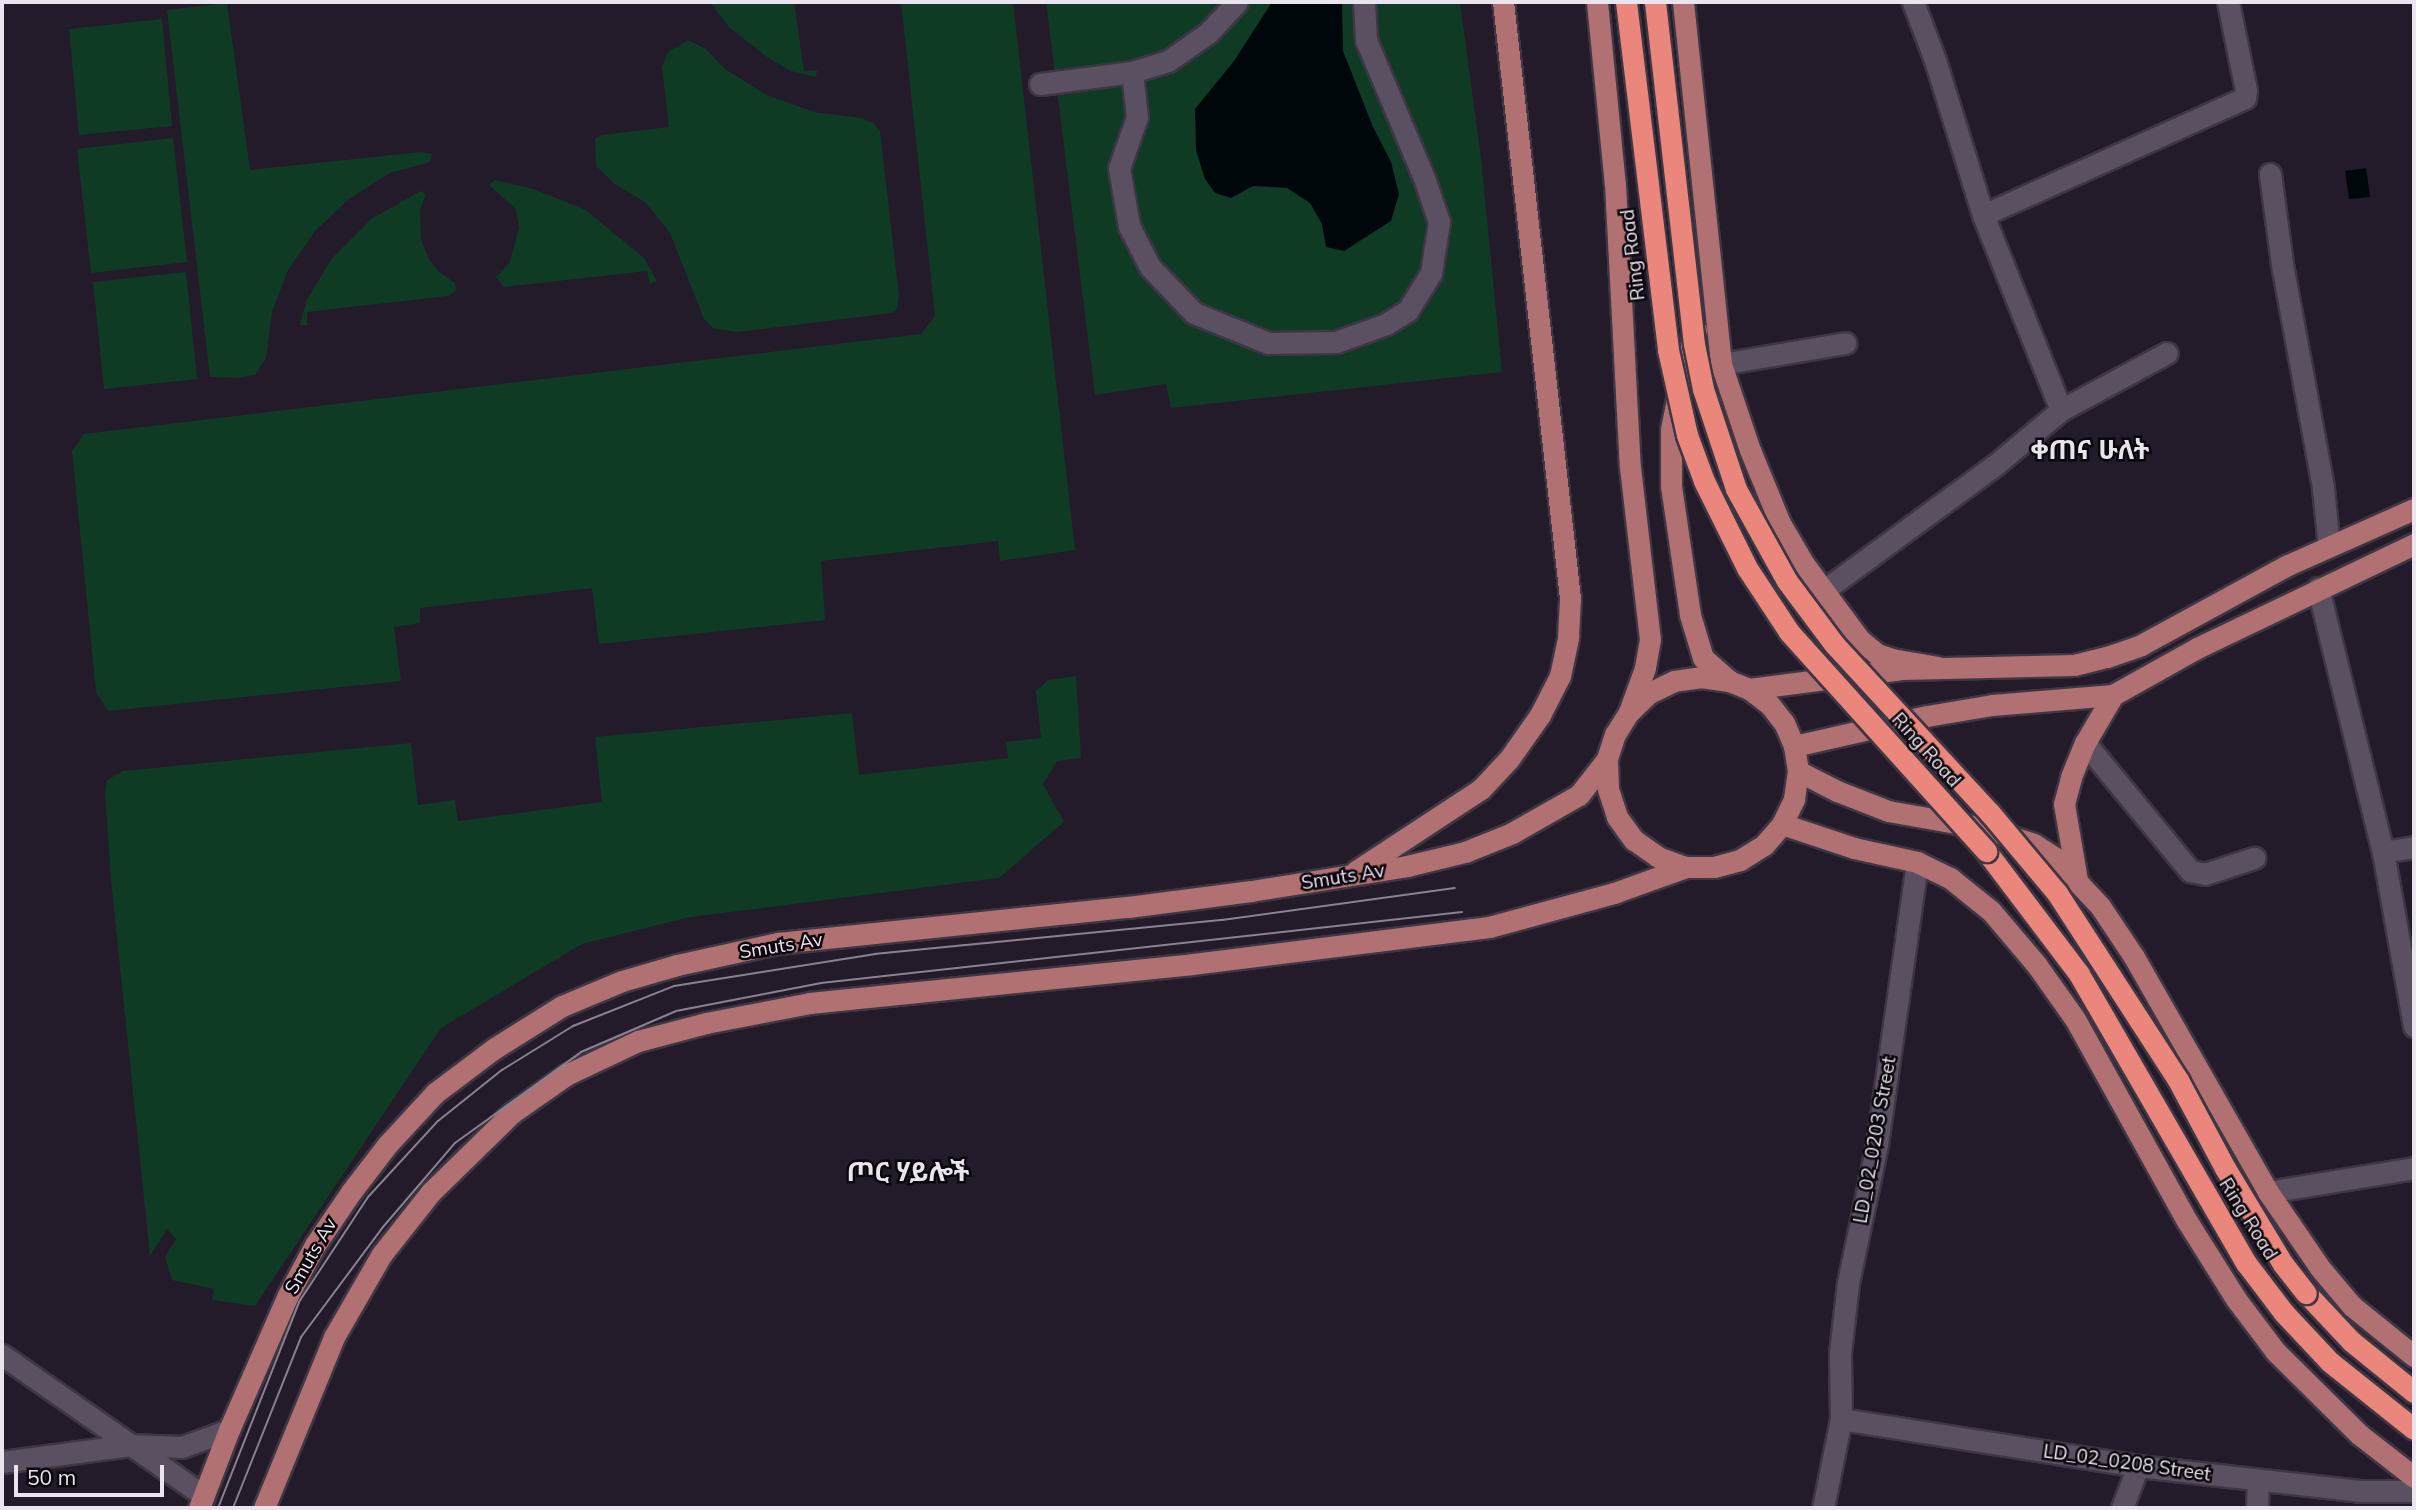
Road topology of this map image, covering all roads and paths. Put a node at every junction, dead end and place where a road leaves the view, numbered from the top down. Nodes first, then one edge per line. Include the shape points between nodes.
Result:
1 (1237, 2) edge
2 (1364, 2) edge
3 (1503, 2) edge
4 (1597, 2) edge
5 (1626, 2) edge
6 (1655, 2) edge
7 (1683, 2) edge
8 (1913, 2) edge
9 (2228, 2) edge
10 (1132, 72) junction
11 (1040, 84) dead end
12 (2270, 174) dead end
13 (1983, 215) junction
14 (1712, 286) junction
15 (1845, 343) dead end
16 (2166, 353) dead end
17 (1721, 364) junction
18 (2061, 410) junction
19 (2414, 509) edge
20 (2414, 544) edge
21 (2329, 547) junction
22 (2318, 588) junction
23 (1823, 592) junction
24 (1938, 667) junction
25 (1739, 685) junction
26 (2113, 695) junction
27 (1629, 712) junction
28 (2085, 743) junction
29 (1794, 746) junction
30 (1607, 759) junction
31 (1798, 771) junction
32 (1782, 824) junction
33 (2414, 847) edge
34 (2383, 852) junction
35 (2254, 858) dead end
36 (1917, 862) junction
37 (1686, 867) junction
38 (1349, 876) junction
39 (2077, 880) junction
40 (2414, 1026) edge
41 (2414, 1168) edge
42 (2268, 1192) junction
43 (2, 1355) edge
44 (2414, 1356) edge
45 (2414, 1392) edge
46 (1841, 1419) junction
47 (2414, 1429) edge
48 (229, 1430) junction
49 (131, 1445) junction
50 (2, 1462) edge
51 (2138, 1466) junction
52 (2414, 1477) edge
53 (2258, 1481) junction
54 (2414, 1491) edge
55 (202, 1502) edge
56 (264, 1508) edge
57 (1823, 1508) edge
58 (2122, 1508) edge
59 (2257, 1508) edge

1 - 10 street via 1209,33 1168,61
2 - 10 street via 1366,40 1439,222 1431,273 1408,310 1336,342 1268,343 1194,313 1150,267 1129,226 1119,168 1137,117
3 - 38 main road via 1570,598 1568,637 1560,676 1509,760 1481,789
4 - 27 main road via 1615,184 1630,467 1649,626 1645,668
5 - 47 highway, Ring Road, bridge via 1668,350 1687,435 1724,527 1789,632 1986,850 2079,974 2229,1236 2284,1313 2330,1362
6 - 45 highway, Ring Road, bridge via 1695,344 1703,389 1736,489 1787,581 1834,643 2057,893 2164,1058 2283,1264 2351,1341
7 - 14 main road
8 - 13 street
9 - 13 street via 2245,98
10 - 11 street
12 - 21 street
13 - 18 street
14 - 17 main road
14 - 25 main road via 1685,360 1671,429 1671,486 1699,647 1703,657
15 - 17 street
16 - 18 street
17 - 23 main road via 1780,523
18 - 23 street via 1984,474
19 - 21 main road
20 - 22 main road
21 - 24 main road via 2141,645 2107,657 2074,665
22 - 26 main road
22 - 34 street
23 - 24 main road via 1860,640 1877,653
24 - 25 main road
25 - 27 main road via 1702,677 1674,681 1649,693
25 - 29 main road via 1777,713
26 - 28 main road
26 - 29 main road via 1992,705
27 - 30 main road
28 - 35 street via 2190,871 2205,874
28 - 39 main road via 2064,804
29 - 31 main road
30 - 37 main road via 1608,789 1617,817 1650,852
30 - 38 main road, Smuts Av via 1579,794 1503,838 1407,866
31 - 32 main road via 1794,799
31 - 39 main road via 1888,811 1984,828 2034,844
32 - 36 main road via 1854,848
32 - 37 main road via 1764,845 1740,860 1714,867
33 - 34 street
34 - 40 street
36 - 46 street, LD_02_0203 Street via 1877,1144 1848,1283 1840,1353
36 - 52 main road via 1950,878 1991,911 2036,964 2075,1018 2187,1222 2276,1352 2360,1435
37 - 56 main road via 1614,893 1489,927 1192,964 810,1003 638,1041 566,1075 512,1113 431,1192 382,1254 334,1336
38 - 48 main road, Smuts Av via 1068,914 778,943 622,981 562,1006 435,1093 388,1144 315,1245
39 - 42 main road via 2134,957
41 - 42 street
42 - 44 main road via 2352,1306
43 - 49 street
46 - 51 street, LD_02_0208 Street
46 - 57 street, LD_02_0203 Street
48 - 49 street via 181,1447
48 - 55 main road, Smuts Av
49 - 50 street
49 - 55 street
51 - 53 street, LD_02_0208 Street
51 - 58 street
53 - 54 street, LD_02_0208 Street
53 - 59 street

